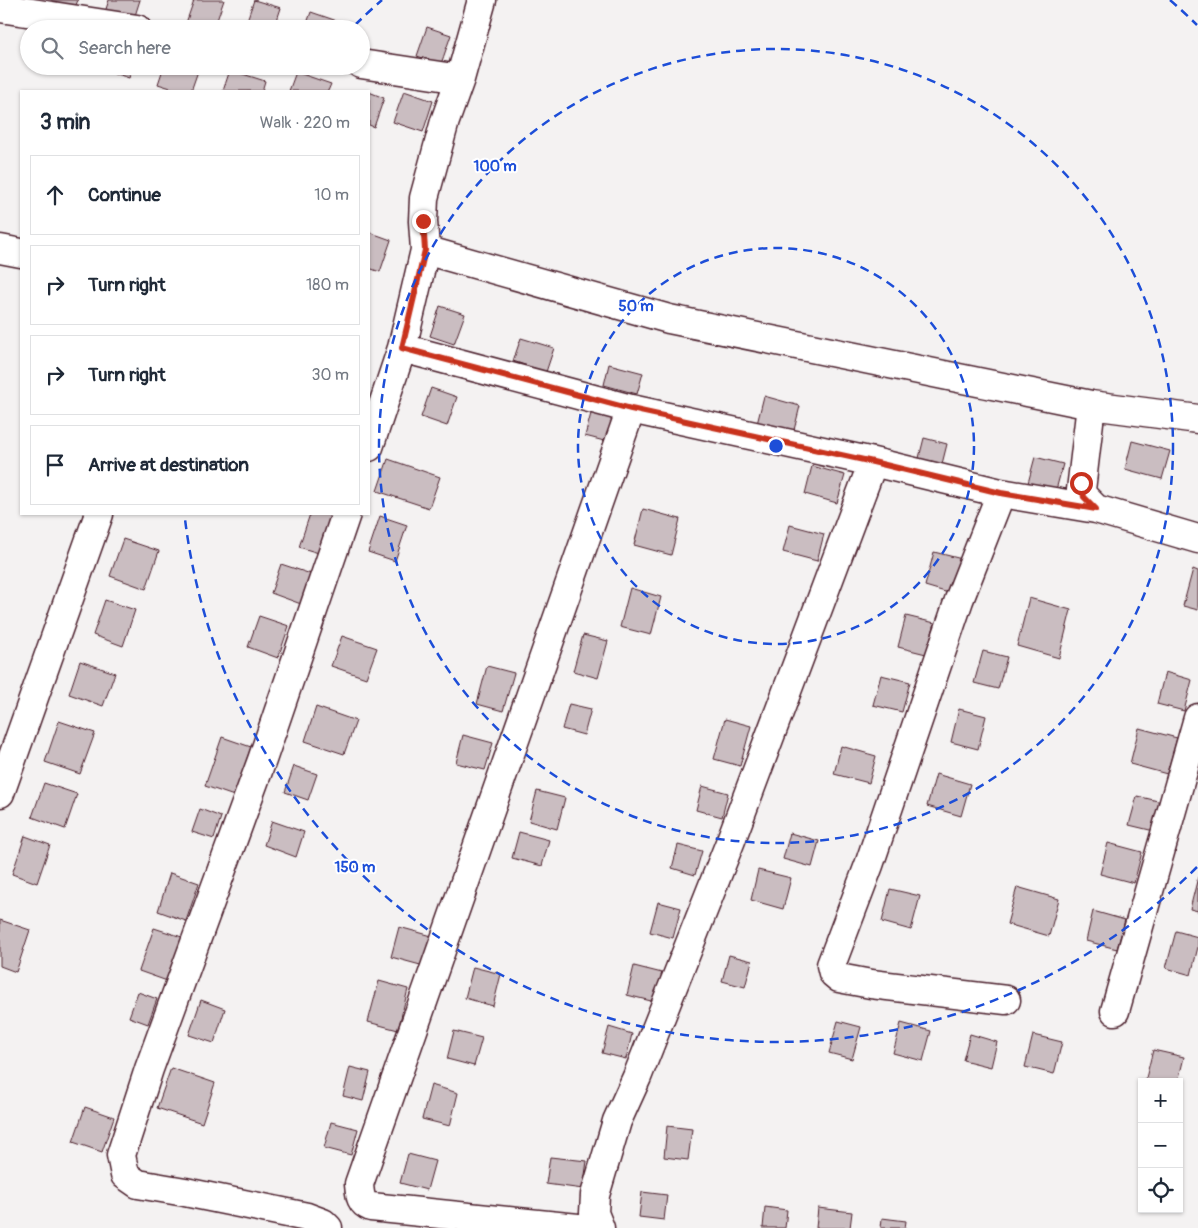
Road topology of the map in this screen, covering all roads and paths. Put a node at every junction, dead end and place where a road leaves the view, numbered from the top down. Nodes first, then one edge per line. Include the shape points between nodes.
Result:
1 (482, 0) edge
2 (0, 8) edge
3 (78, 20) edge
4 (370, 65) edge
5 (460, 79) junction
6 (0, 249) edge
7 (425, 250) junction
8 (20, 253) edge
9 (402, 348) junction
10 (1091, 405) junction
11 (631, 409) junction
12 (1198, 419) edge
13 (370, 444) edge
14 (873, 462) junction
15 (1001, 493) junction
16 (1096, 509) junction
17 (100, 515) edge
18 (346, 515) edge
19 (1198, 538) edge
20 (1198, 718) edge
21 (0, 793) edge
22 (1006, 1000) dead end
23 (1115, 1011) dead end
24 (328, 1228) edge
25 (578, 1228) edge
26 (600, 1228) edge

1 - 5 street
2 - 3 street
4 - 5 street
5 - 7 street via 424,198
6 - 8 street
7 - 9 street
7 - 10 street via 669,319
9 - 11 street
9 - 13 street
10 - 12 street
10 - 16 street via 1081,490
11 - 14 street
11 - 25 street via 359,1184 361,1199 371,1207
14 - 15 street
14 - 26 street via 731,840 617,1121 596,1195 594,1213
15 - 16 street
15 - 22 street via 959,600 869,865 831,965 832,973 839,978
16 - 19 street
17 - 21 street
18 - 24 street via 121,1155 125,1175 138,1184 307,1217
20 - 23 street

